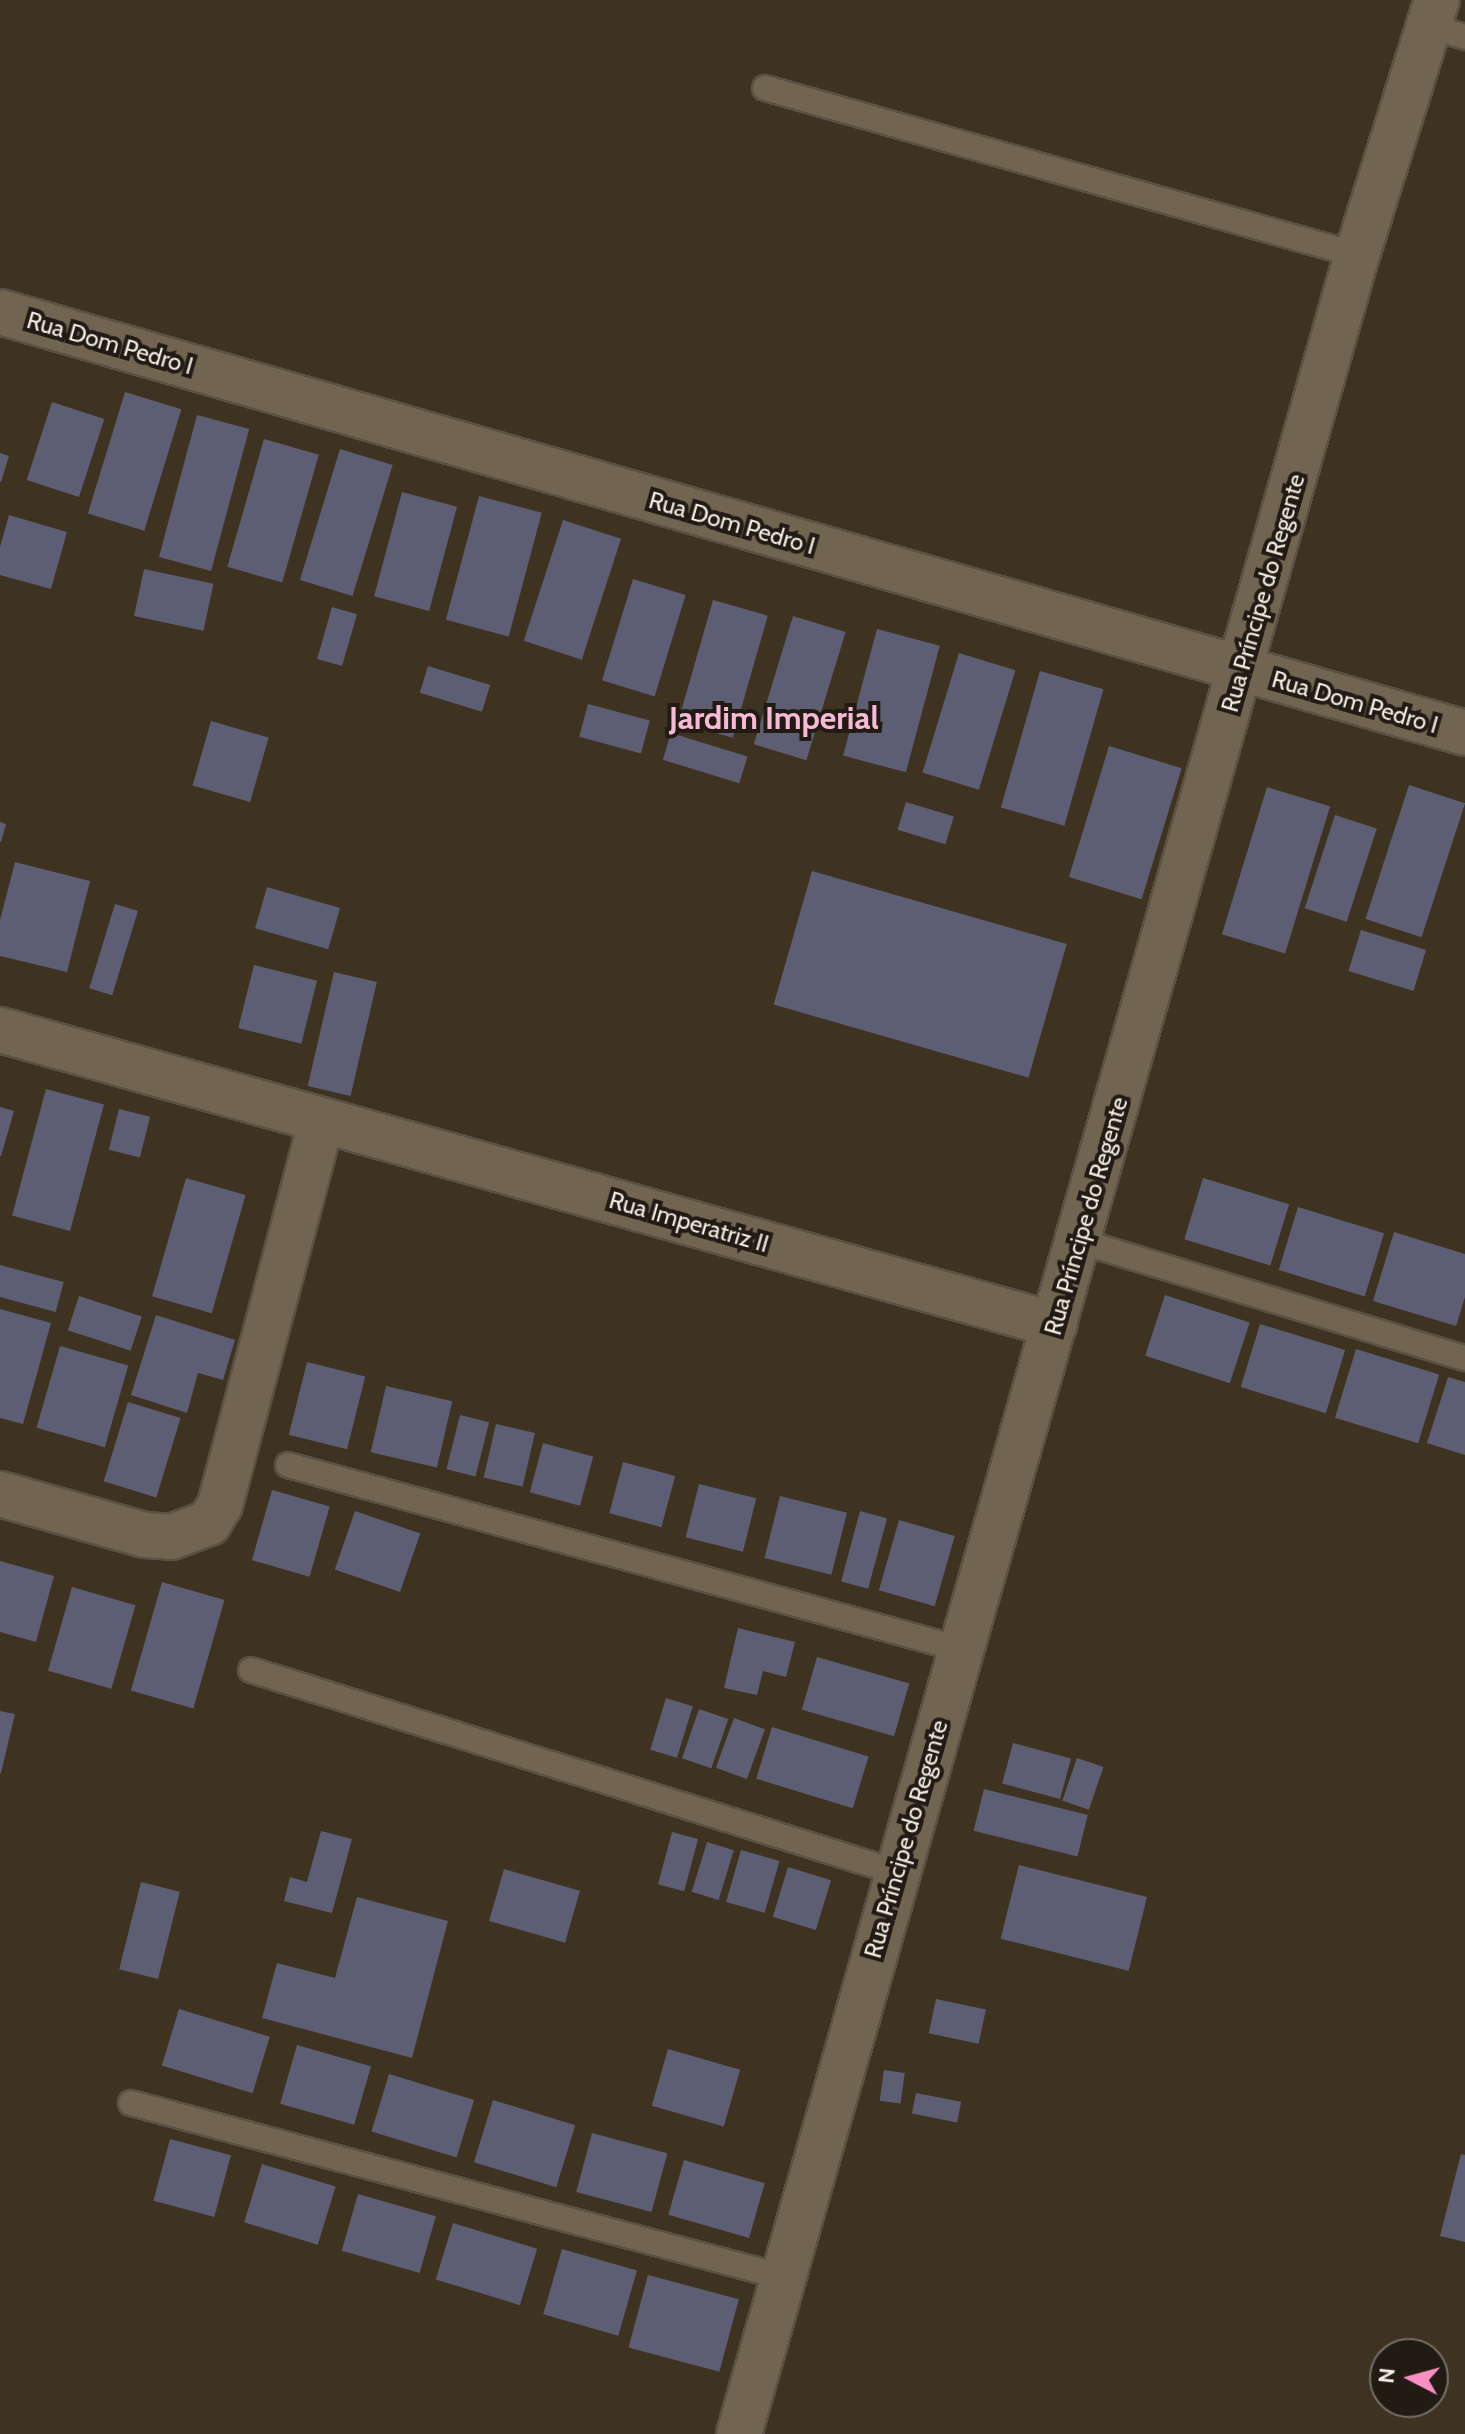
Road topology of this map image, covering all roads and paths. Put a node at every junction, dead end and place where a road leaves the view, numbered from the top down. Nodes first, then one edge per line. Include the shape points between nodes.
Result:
1 (1444, 21) edge
2 (765, 88) dead end
3 (1357, 255) junction
4 (0, 312) edge
5 (1241, 669) junction
6 (1465, 733) edge
7 (0, 1030) edge
8 (322, 1120) junction
9 (1079, 1241) junction
10 (1055, 1325) junction
11 (1465, 1358) edge
12 (288, 1465) dead end
13 (0, 1494) edge
14 (960, 1649) junction
15 (251, 1670) dead end
16 (896, 1872) junction
17 (131, 2103) dead end
18 (783, 2277) junction
19 (739, 2434) edge

1 - 3 street, Rua Príncipe do Regente
2 - 3 lane
3 - 5 street, Rua Príncipe do Regente
4 - 5 street, Rua Dom Pedro I
5 - 6 street, Rua Dom Pedro I
5 - 9 street, Rua Príncipe do Regente
7 - 8 street, Rua Imperatriz II
8 - 10 street, Rua Imperatriz II
8 - 13 street via 220,1505 209,1523 171,1537 145,1535
9 - 10 street, Rua Príncipe do Regente
9 - 11 lane
10 - 14 street, Rua Príncipe do Regente
12 - 14 lane
14 - 16 street, Rua Príncipe do Regente
15 - 16 lane
16 - 18 street, Rua Príncipe do Regente
17 - 18 lane
18 - 19 street, Rua Príncipe do Regente

